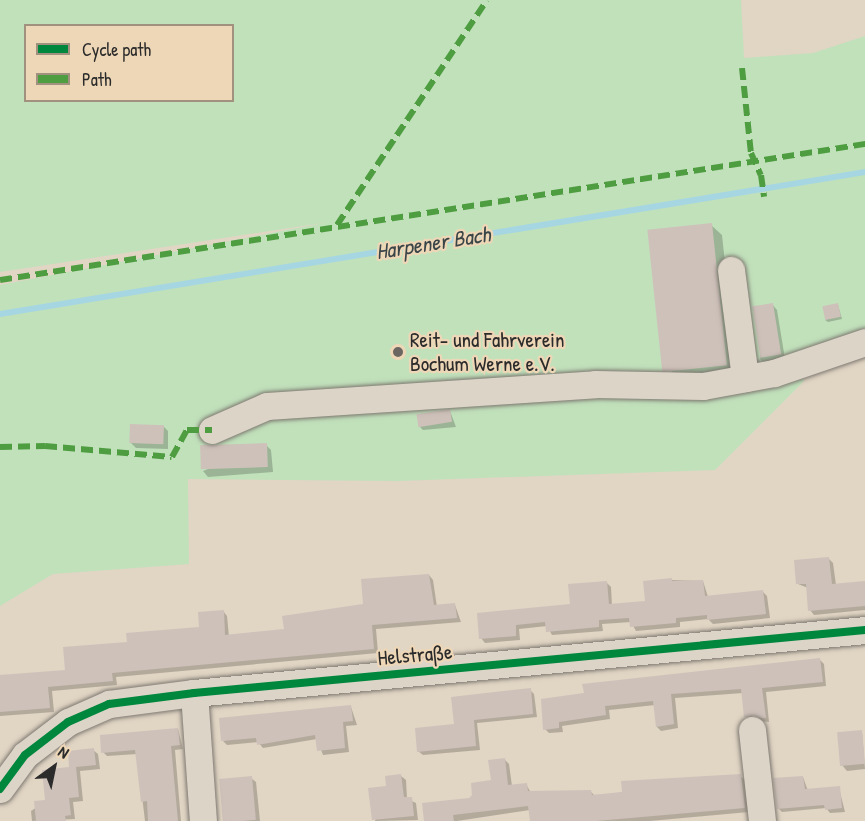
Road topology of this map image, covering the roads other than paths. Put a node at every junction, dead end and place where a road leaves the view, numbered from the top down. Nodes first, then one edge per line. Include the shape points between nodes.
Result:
1 (731, 270) dead end
2 (865, 342) edge
3 (745, 378) junction
4 (212, 430) dead end
5 (865, 630) edge
6 (194, 693) junction
7 (752, 730) dead end
8 (0, 789) edge
9 (203, 821) edge
10 (762, 821) edge

1 - 3 street
2 - 3 street via 774,373
3 - 4 street via 703,386 595,384 267,406
5 - 6 street, Helstraße
6 - 8 street, Helstraße via 109,704 68,722 25,755
6 - 9 street
7 - 10 street

